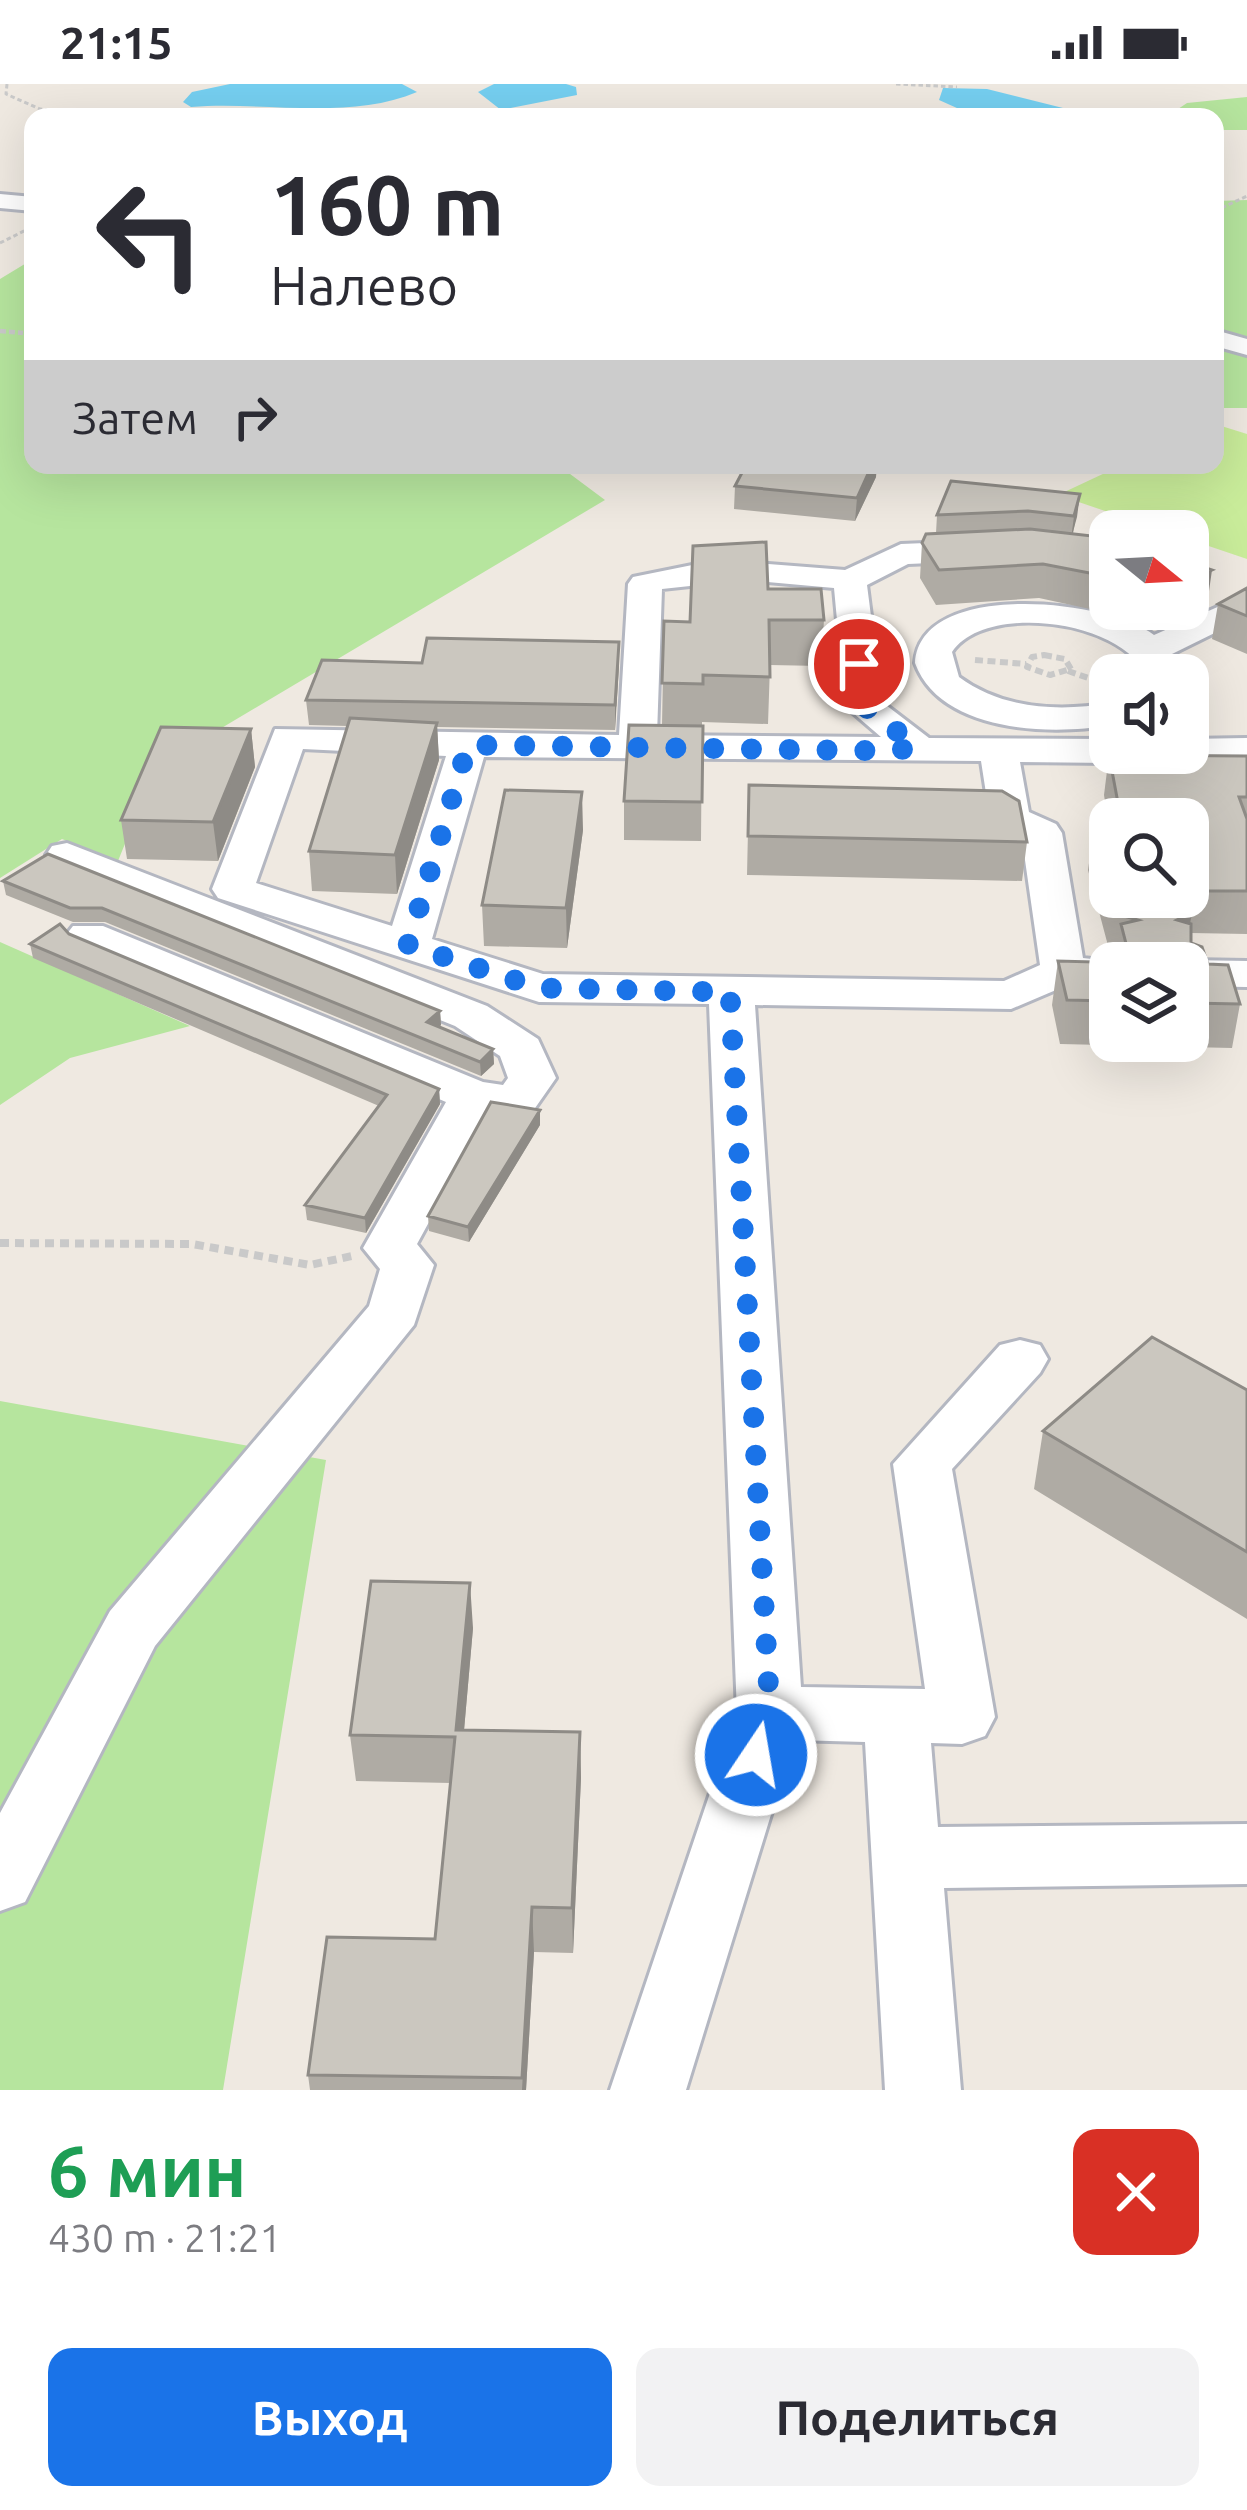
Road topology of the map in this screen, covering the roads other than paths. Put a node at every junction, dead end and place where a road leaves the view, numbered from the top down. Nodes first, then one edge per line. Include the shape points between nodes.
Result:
1 (1089, 556) edge
2 (850, 581) junction
3 (1209, 584) edge
4 (1247, 600) edge
5 (1145, 654) edge
6 (1170, 654) edge
7 (1089, 720) edge
8 (1017, 740) junction
9 (468, 745) junction
10 (916, 746) junction
11 (637, 747) junction
12 (1089, 749) edge
13 (1247, 750) edge
14 (1209, 751) edge
15 (68, 855) dead end
16 (88, 935) dead end
17 (408, 945) junction
18 (1063, 970) junction
19 (1089, 971) edge
20 (1209, 973) edge
21 (1247, 974) edge
22 (730, 992) junction
23 (474, 1096) junction
24 (1020, 1359) dead end
25 (770, 1713) junction
26 (896, 1718) junction
27 (1247, 1854) edge
28 (906, 1858) junction
29 (0, 1880) edge
30 (648, 2090) edge
31 (923, 2090) edge

1 - 2 street via 1026,549 901,554
2 - 10 street via 864,706
2 - 11 street via 671,572 645,584
3 - 4 street
4 - 6 street
5 - 8 street via 1109,626 1038,614 970,621 932,646 929,663 939,681
7 - 8 street
8 - 10 street
8 - 12 street
8 - 18 street via 1010,819 1042,832
9 - 11 street
9 - 17 street
9 - 17 street via 288,737 233,889
10 - 11 street
13 - 14 street
15 - 23 street via 471,1016 521,1048 532,1078 516,1101
16 - 23 street
17 - 22 street via 539,988
18 - 19 street
18 - 22 street via 1011,995
20 - 21 street
22 - 25 street
23 - 29 street via 398,1223 389,1248 408,1265 395,1312 132,1629
24 - 26 street via 922,1464 962,1717
25 - 26 street
25 - 30 street
26 - 28 street
27 - 28 street
28 - 31 street

